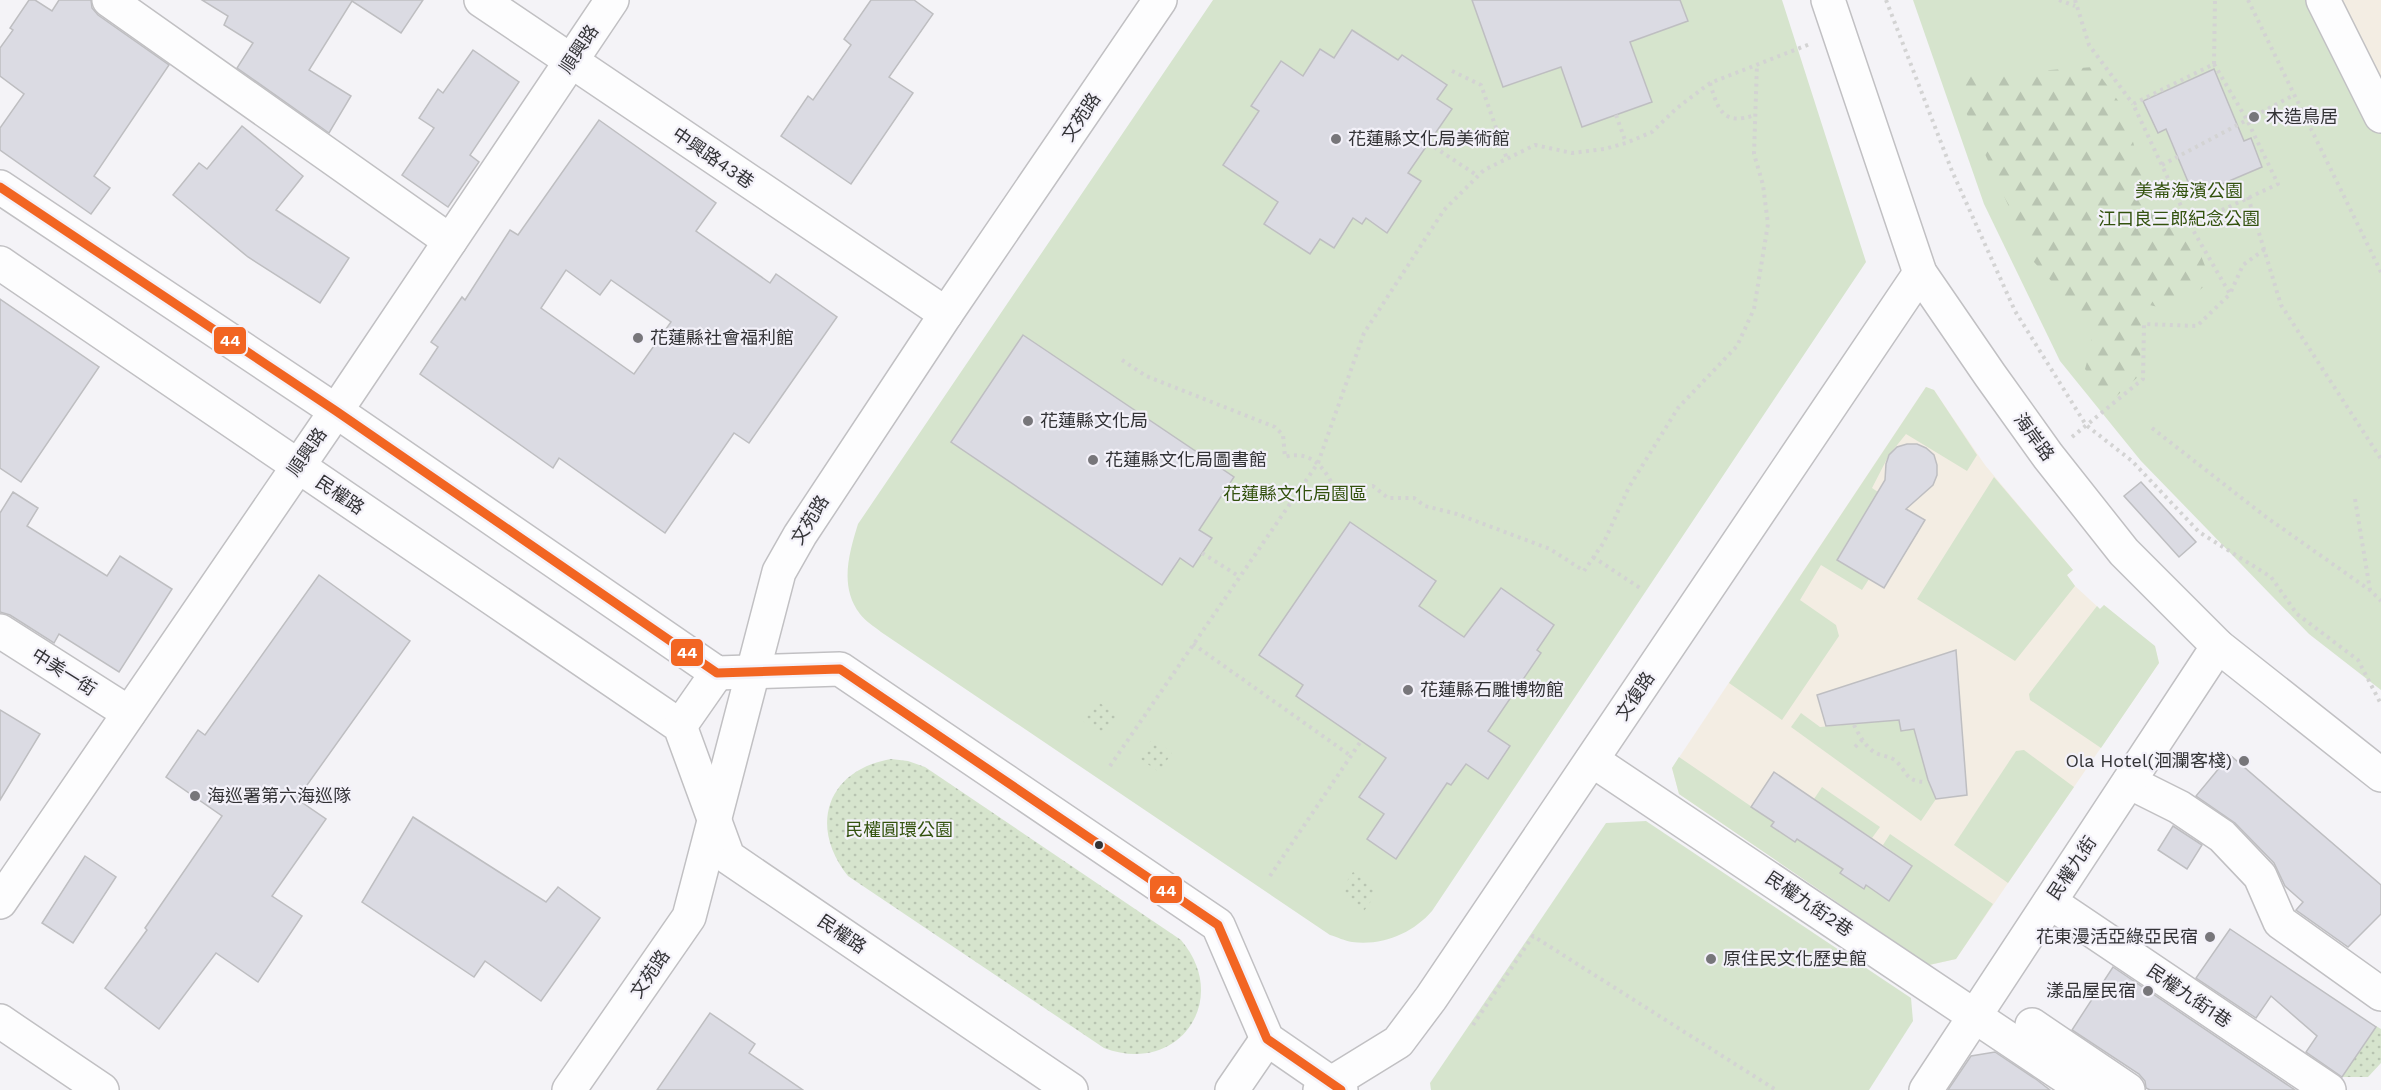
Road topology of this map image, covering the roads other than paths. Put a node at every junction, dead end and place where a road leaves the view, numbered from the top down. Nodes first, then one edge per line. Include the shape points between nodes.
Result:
1 (109, 0) edge
2 (481, 0) edge
3 (612, 0) edge
4 (1160, 0) edge
5 (1828, 0) edge
6 (2323, 0) edge
7 (571, 61) junction
8 (2381, 116) edge
9 (0, 187) edge
10 (450, 241) junction
11 (0, 263) edge
12 (1920, 273) junction
13 (946, 315) junction
14 (336, 411) junction
15 (297, 466) junction
16 (0, 631) edge
17 (2218, 646) junction
18 (753, 671) junction
19 (717, 673) junction
20 (129, 713) junction
21 (680, 726) junction
22 (1592, 760) junction
23 (2381, 776) edge
24 (2129, 782) junction
25 (714, 819) junction
26 (0, 902) edge
27 (2050, 902) junction
28 (2381, 994) edge
29 (1975, 1015) junction
30 (0, 1021) edge
31 (2032, 1025) dead end
32 (1267, 1039) junction
33 (1331, 1088) edge
34 (102, 1090) edge
35 (569, 1090) edge
36 (1071, 1090) edge
37 (1232, 1090) edge
38 (1926, 1090) edge
39 (2085, 1090) edge
40 (2128, 1090) edge
41 (2329, 1090) edge

1 - 10 street
2 - 7 street, 中興路43巷
3 - 7 street, 順興路
4 - 13 street, 文苑路
5 - 12 street, 海岸路
6 - 8 street
7 - 10 street, 順興路
7 - 13 street, 中興路43巷
9 - 14 street
10 - 14 street, 順興路
11 - 15 street, 民權路
12 - 17 street, 海岸路 via 2048,456 2124,552
12 - 22 street, 文復路
13 - 18 street, 文苑路 via 779,572
14 - 15 street, 順興路
14 - 19 street
15 - 20 street, 順興路
15 - 21 street, 民權路
16 - 20 street, 中美一街
17 - 23 street, 海岸路
17 - 24 street, 民權九街
18 - 19 street
18 - 25 street, 文苑路
18 - 32 street via 840,669 1218,925
19 - 21 street
20 - 26 street, 順興路
21 - 25 street, 民權路
22 - 29 street, 民權九街2巷
22 - 33 street, 文復路 via 1398,1042
24 - 27 street, 民權九街
24 - 28 street via 2180,807 2222,836 2260,876 2280,922
25 - 35 street, 文苑路 via 689,917
25 - 36 street, 民權路 via 728,857
27 - 29 street, 民權九街
27 - 41 street, 民權九街1巷
29 - 38 street, 民權九街
29 - 39 street, 民權九街2巷
30 - 34 street
31 - 40 street
32 - 33 street
32 - 37 street

